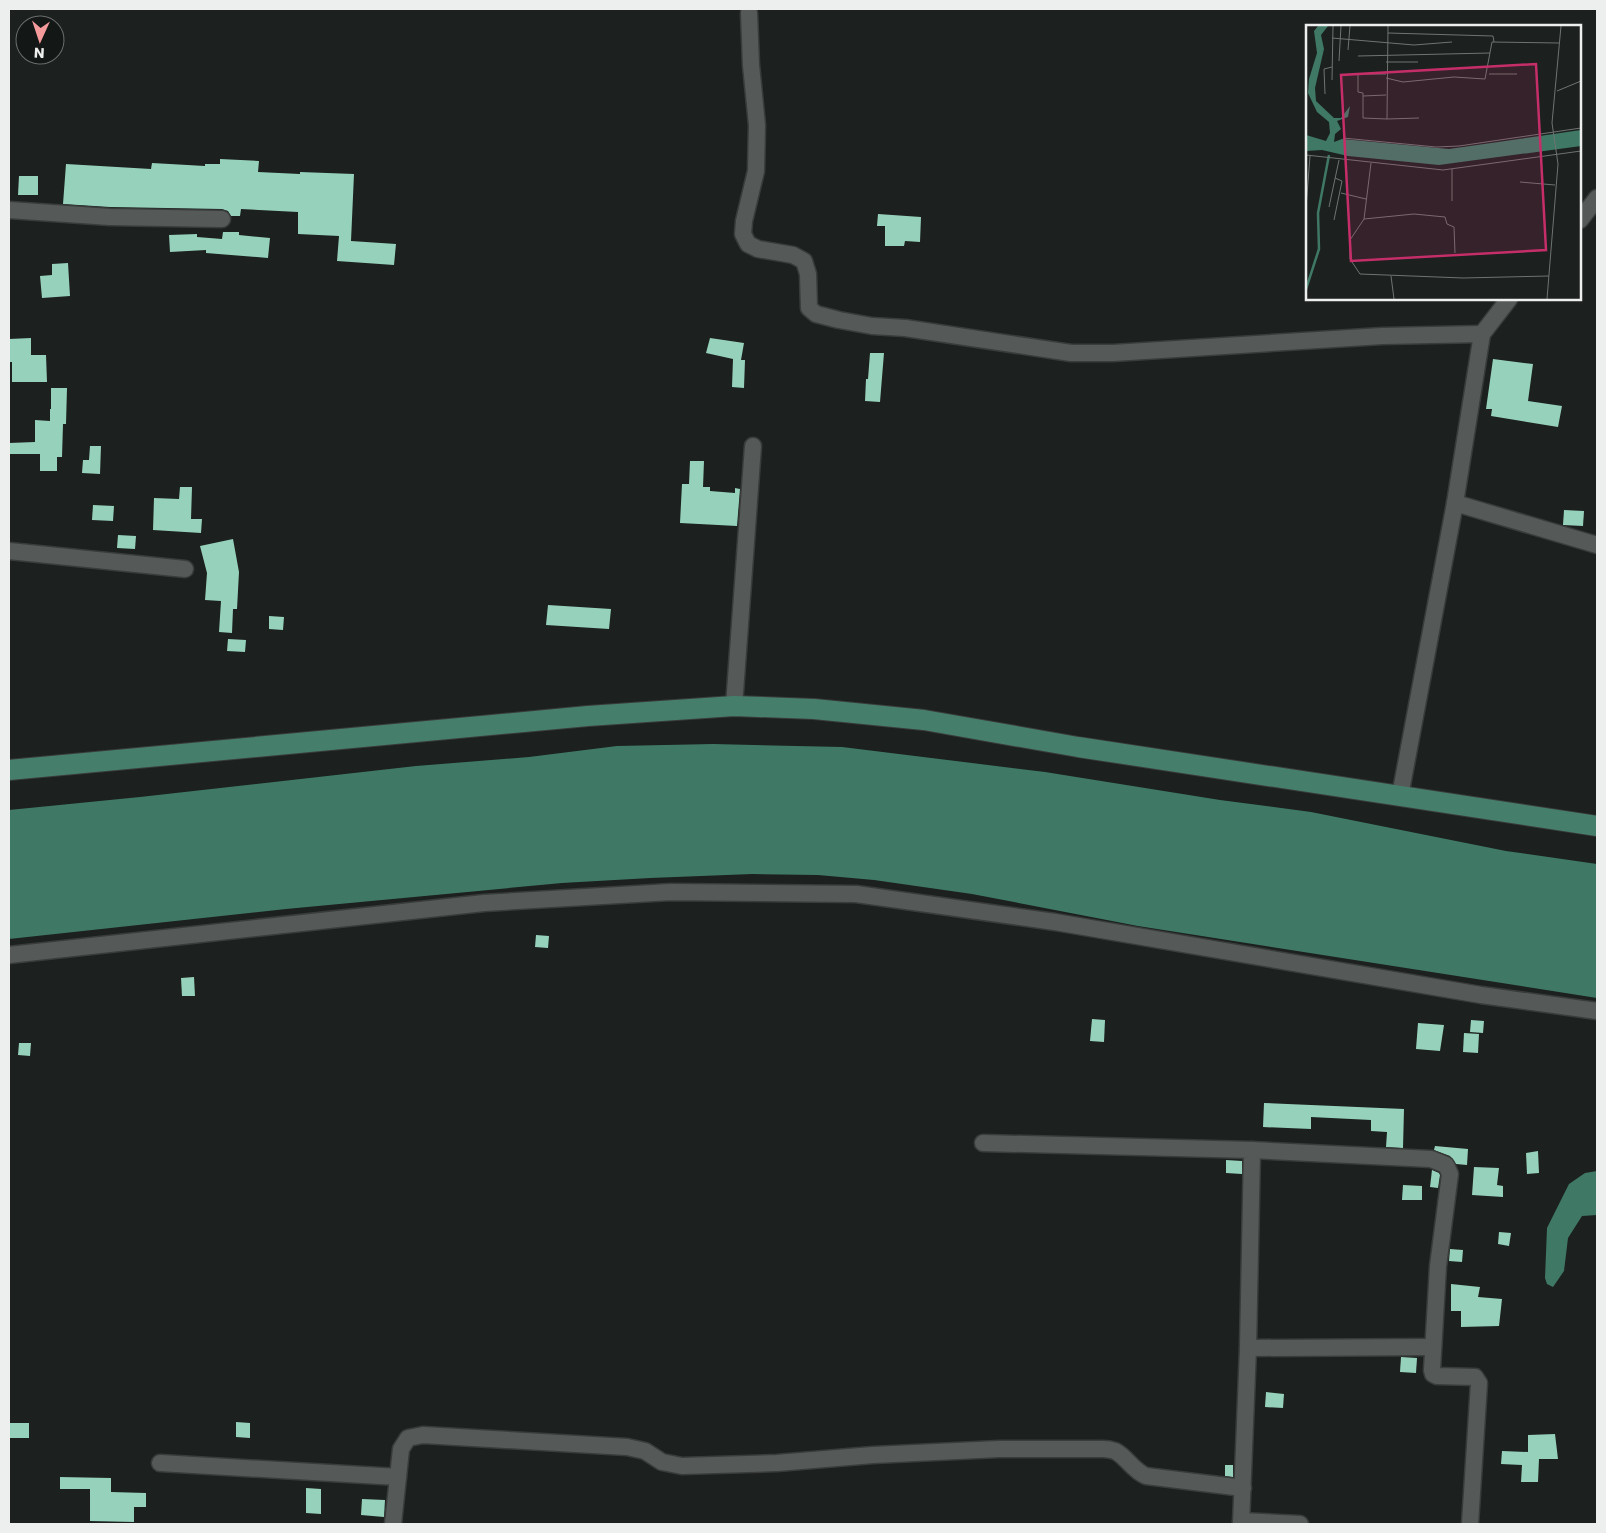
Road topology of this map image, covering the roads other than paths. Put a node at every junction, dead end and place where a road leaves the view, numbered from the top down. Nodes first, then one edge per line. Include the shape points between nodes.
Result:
1 (749, 13) dead end
2 (1597, 198) edge
3 (9, 210) edge
4 (222, 219) dead end
5 (1581, 219) edge
6 (1508, 300) edge
7 (1482, 334) junction
8 (753, 446) dead end
9 (1455, 503) junction
10 (1597, 545) edge
11 (9, 551) edge
12 (185, 570) dead end
13 (734, 706) junction
14 (9, 770) edge
15 (1400, 796) junction
16 (1597, 826) edge
17 (9, 955) edge
18 (1597, 1010) edge
19 (983, 1143) dead end
20 (1252, 1150) junction
21 (1433, 1347) junction
22 (1248, 1348) junction
23 (160, 1463) dead end
24 (398, 1477) junction
25 (1243, 1488) junction
26 (1241, 1523) edge
27 (393, 1524) edge
28 (1300, 1524) edge
29 (1470, 1524) edge

1 - 7 street via 757,154 743,234 748,244 758,249 804,260 808,274 809,308 816,314 872,326 1079,353 1382,336
2 - 5 street
3 - 4 street via 110,217
6 - 7 street
7 - 9 street
8 - 13 street
9 - 10 street
9 - 15 street
11 - 12 street
13 - 14 main road via 588,716
13 - 15 main road via 814,709 924,720
15 - 16 main road
17 - 18 street via 484,902 671,892 856,894 1054,922 1481,994
19 - 20 street
20 - 21 street via 1431,1159 1446,1165 1450,1174 1438,1266
20 - 22 street
21 - 22 street
21 - 29 street via 1433,1374 1475,1377 1479,1383
22 - 25 street
23 - 24 street
24 - 25 street via 401,1449 408,1438 423,1435 626,1447 645,1451 662,1462 682,1466 999,1449 1103,1449 1114,1451 1146,1476
24 - 27 street
25 - 26 street
26 - 28 street

